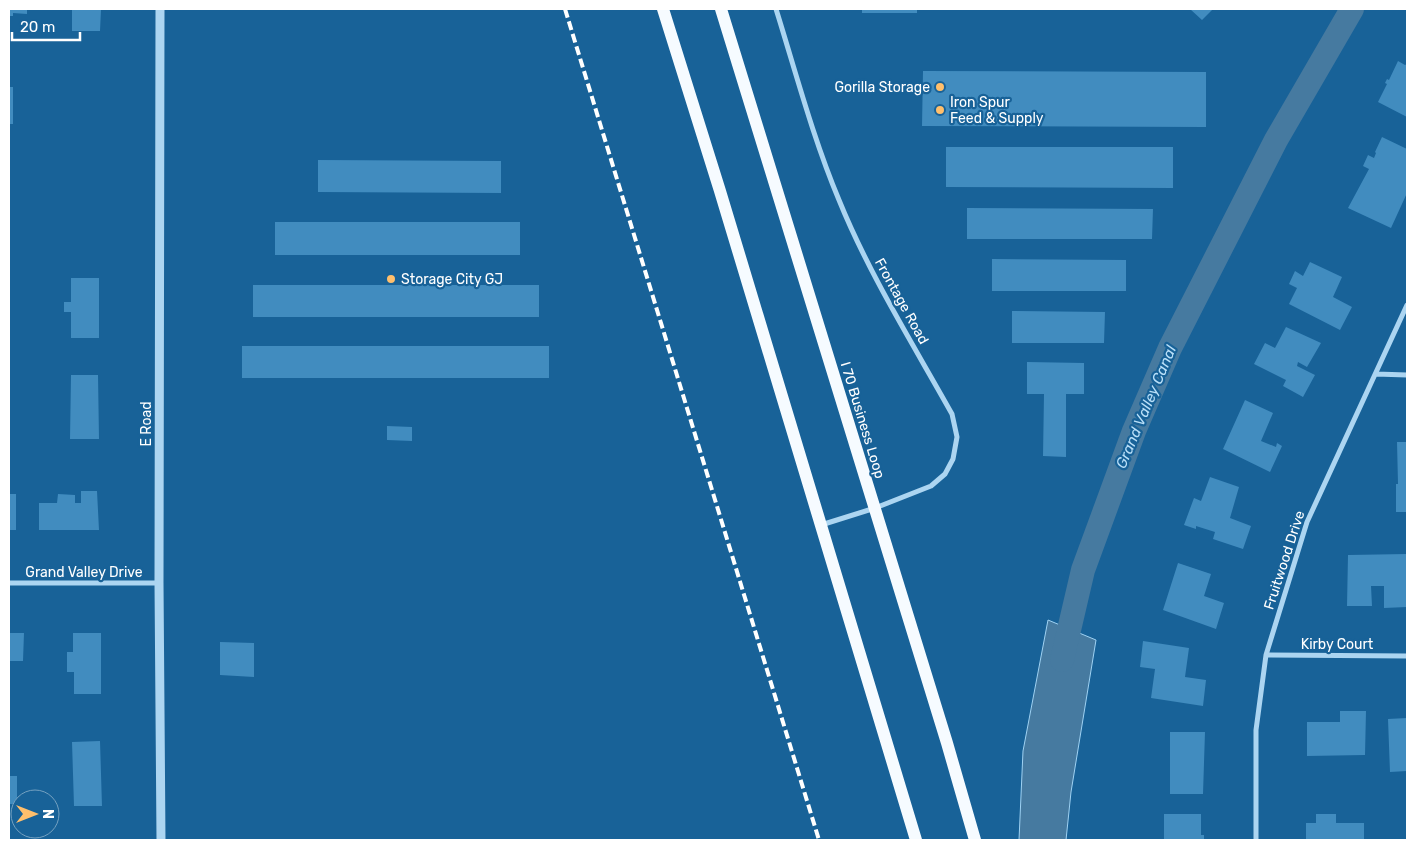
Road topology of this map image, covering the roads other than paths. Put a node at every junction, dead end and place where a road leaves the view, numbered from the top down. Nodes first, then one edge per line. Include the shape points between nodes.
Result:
1 (160, 9) edge
2 (663, 9) edge
3 (721, 9) edge
4 (776, 9) edge
5 (1407, 305) edge
6 (1376, 374) junction
7 (1407, 375) edge
8 (875, 508) junction
9 (821, 525) junction
10 (159, 583) junction
11 (9, 584) edge
12 (1266, 655) junction
13 (1407, 656) edge
14 (161, 840) edge
15 (916, 840) edge
16 (975, 840) edge
17 (1256, 840) edge

1 - 10 street, E Road
2 - 9 main road
3 - 8 main road, I 70 Business Loop
4 - 8 street, Frontage Road via 816,139 839,200 869,264 952,414 957,437 954,459 945,474 931,486
5 - 6 street, Fruitwood Drive
6 - 7 street
6 - 12 street, Fruitwood Drive via 1307,522
8 - 9 street, Frontage Road
8 - 16 main road, I 70 Business Loop
9 - 15 main road
10 - 11 street, Grand Valley Drive
10 - 14 street, E Road
12 - 13 street, Kirby Court
12 - 17 street, Fruitwood Drive via 1256,730

